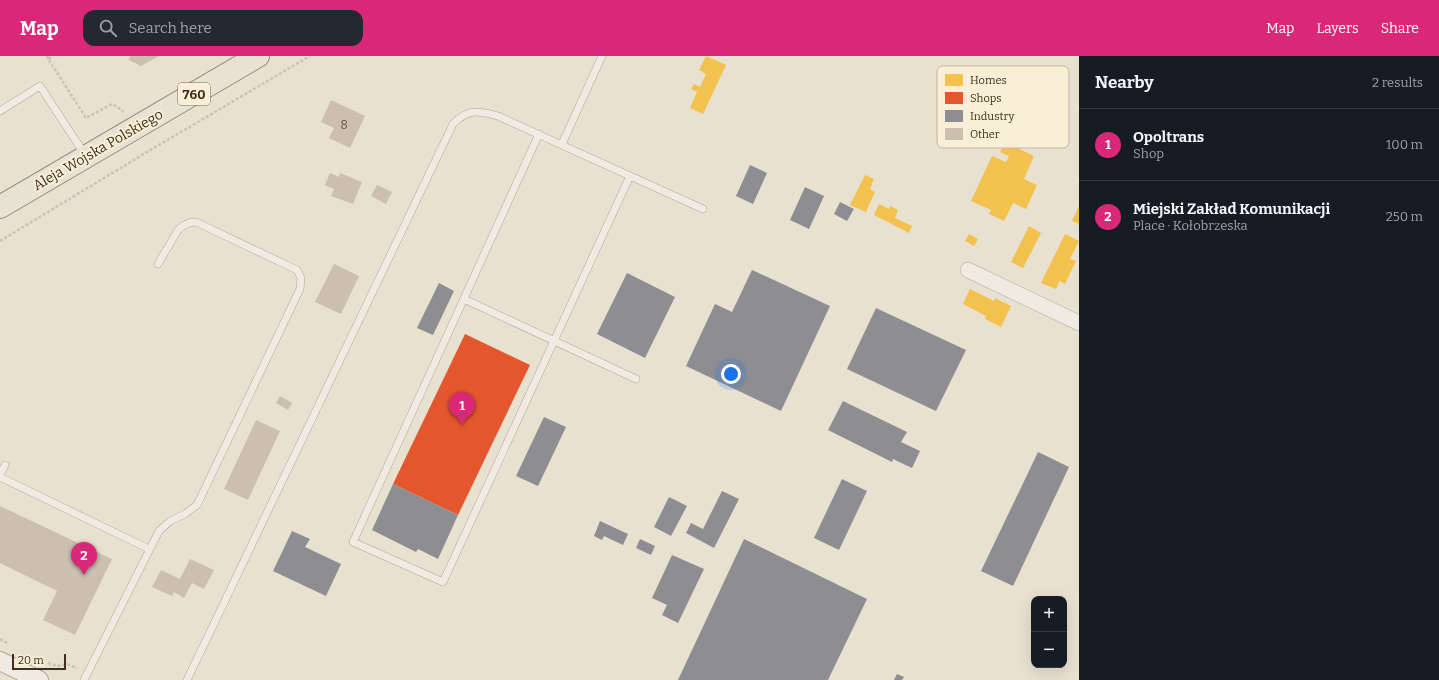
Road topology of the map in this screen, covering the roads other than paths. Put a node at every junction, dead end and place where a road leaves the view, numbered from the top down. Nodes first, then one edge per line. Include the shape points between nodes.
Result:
1 (258, 56) edge
2 (602, 56) edge
3 (0, 111) edge
4 (539, 134) junction
5 (562, 144) junction
6 (86, 157) junction
7 (630, 176) junction
8 (0, 207) edge
9 (703, 209) dead end
10 (158, 264) dead end
11 (968, 270) dead end
12 (464, 300) junction
13 (1079, 323) edge
14 (554, 341) junction
15 (636, 379) dead end
16 (5, 464) dead end
17 (0, 476) edge
18 (149, 548) junction
19 (0, 661) edge
20 (85, 677) edge
21 (39, 680) edge
22 (187, 680) edge

1 - 6 main road, Aleja Wojska Polskiego / 760
2 - 5 lane
3 - 6 lane via 40,86
4 - 5 lane
4 - 12 lane
4 - 22 lane via 498,116 479,111 461,115 453,124
5 - 7 lane
6 - 8 main road, Aleja Wojska Polskiego / 760
7 - 9 lane
7 - 14 lane
10 - 18 lane via 178,230 183,225 196,222 297,270 301,278 300,289 197,505 185,514 170,520 159,531
11 - 13 street
12 - 14 lane
12 - 14 lane via 353,542 443,582
14 - 15 lane
16 - 17 lane
17 - 18 lane
18 - 20 lane
19 - 21 street

